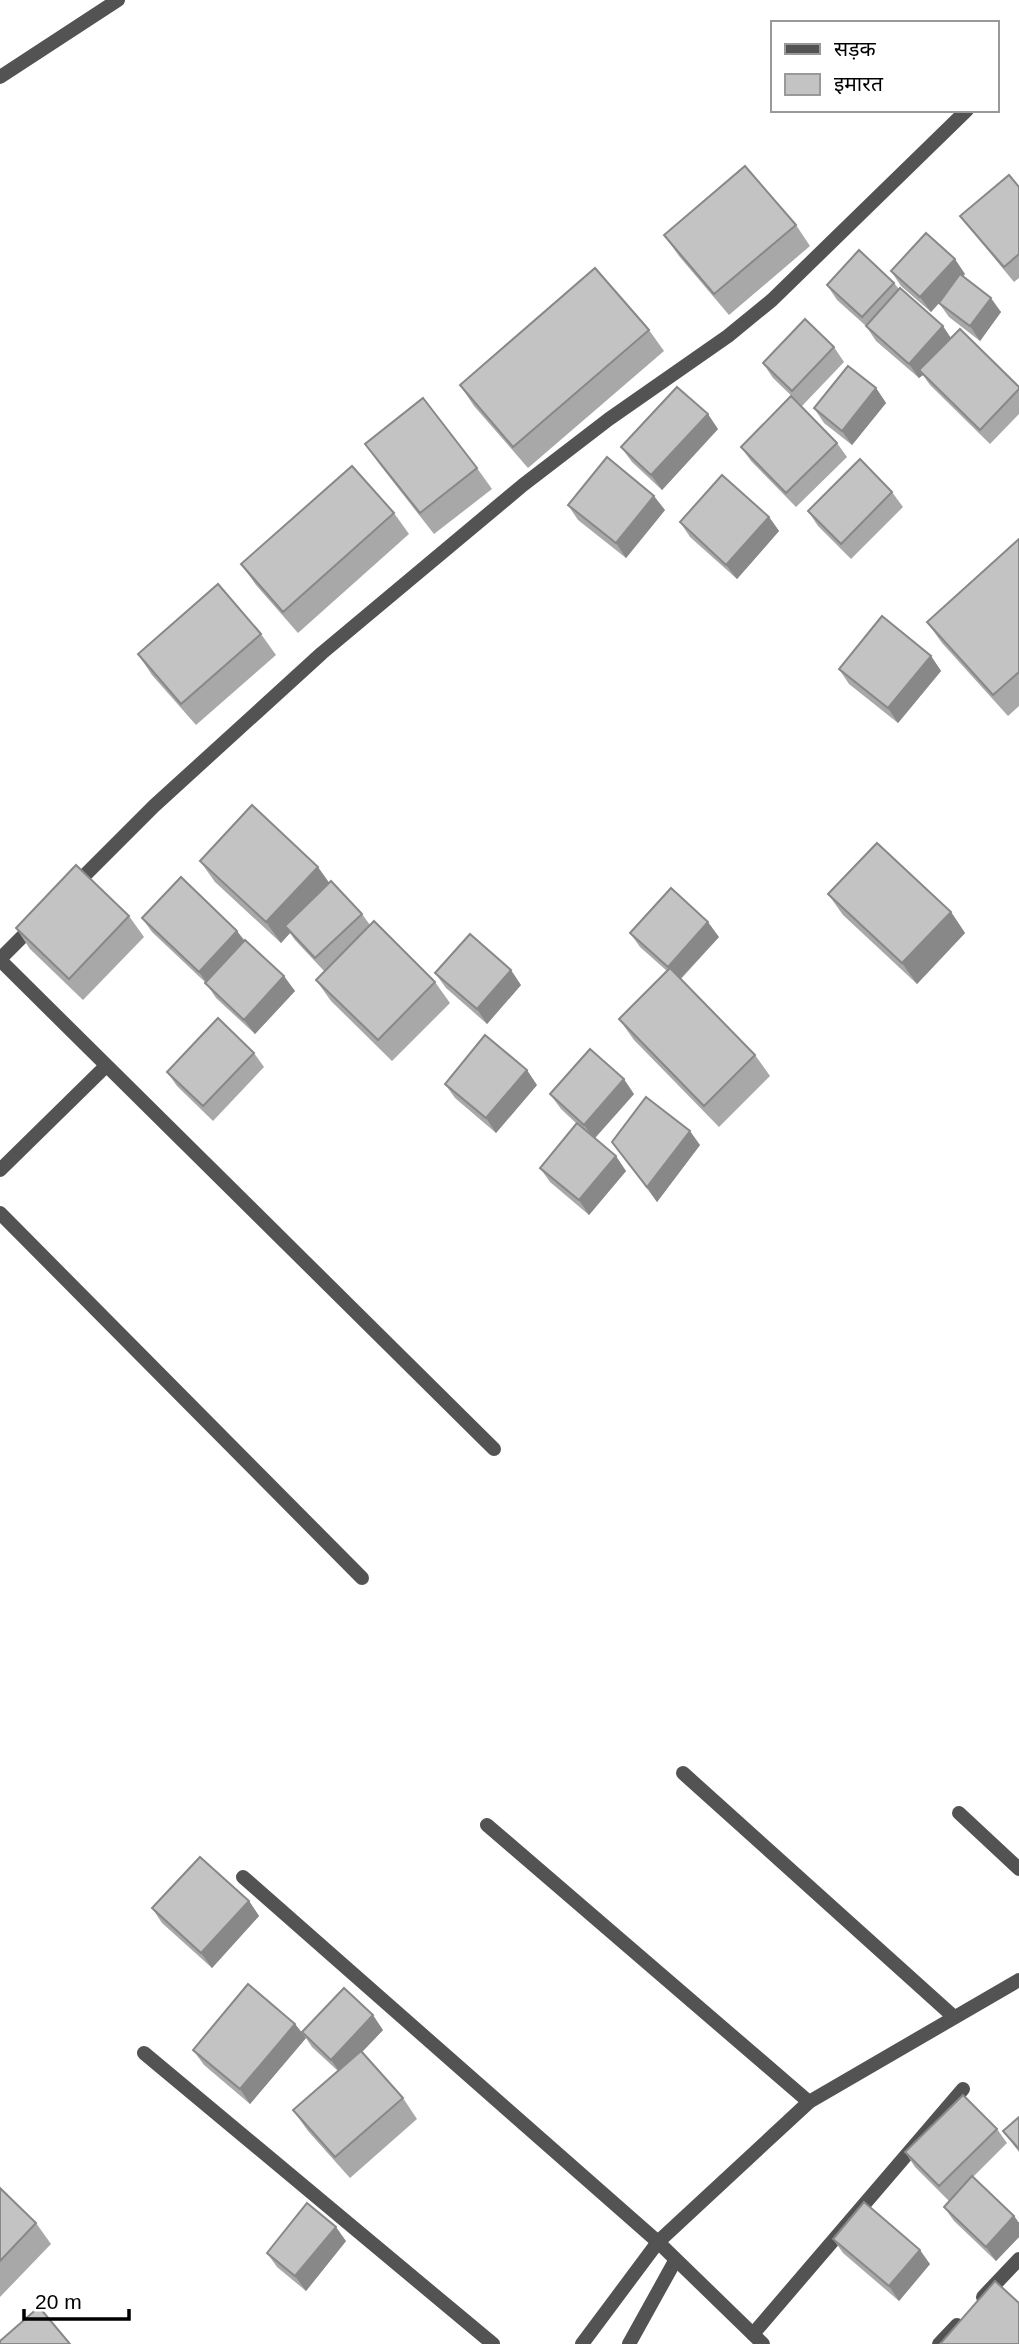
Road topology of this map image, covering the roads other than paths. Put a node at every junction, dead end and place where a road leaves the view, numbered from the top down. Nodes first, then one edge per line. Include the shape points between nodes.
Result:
1 (118, 0) edge
2 (0, 78) edge
3 (965, 112) edge
4 (68, 892) edge
5 (48, 911) edge
6 (0, 959) edge
7 (106, 1066) junction
8 (0, 1170) edge
9 (0, 1213) edge
10 (494, 1449) dead end
11 (362, 1578) dead end
12 (683, 1773) dead end
13 (959, 1813) dead end
14 (487, 1825) dead end
15 (1019, 1869) edge
16 (243, 1877) dead end
17 (1019, 1980) edge
18 (954, 2017) junction
19 (144, 2053) dead end
20 (963, 2089) dead end
21 (809, 2102) junction
22 (658, 2242) junction
23 (1019, 2259) edge
24 (675, 2261) junction
25 (758, 2339) edge
26 (493, 2344) edge
27 (582, 2344) edge
28 (629, 2344) edge
29 (939, 2344) edge

1 - 2 street
3 - 4 street via 772,300 534,477 322,653 154,806
5 - 6 street
6 - 7 street
7 - 8 street
7 - 10 street
9 - 11 street
12 - 18 street
13 - 15 street
14 - 21 street
16 - 22 street
17 - 18 street
18 - 21 street
19 - 26 street
20 - 25 street
21 - 22 street
22 - 24 street
22 - 27 street
23 - 29 street
24 - 25 street
24 - 28 street

